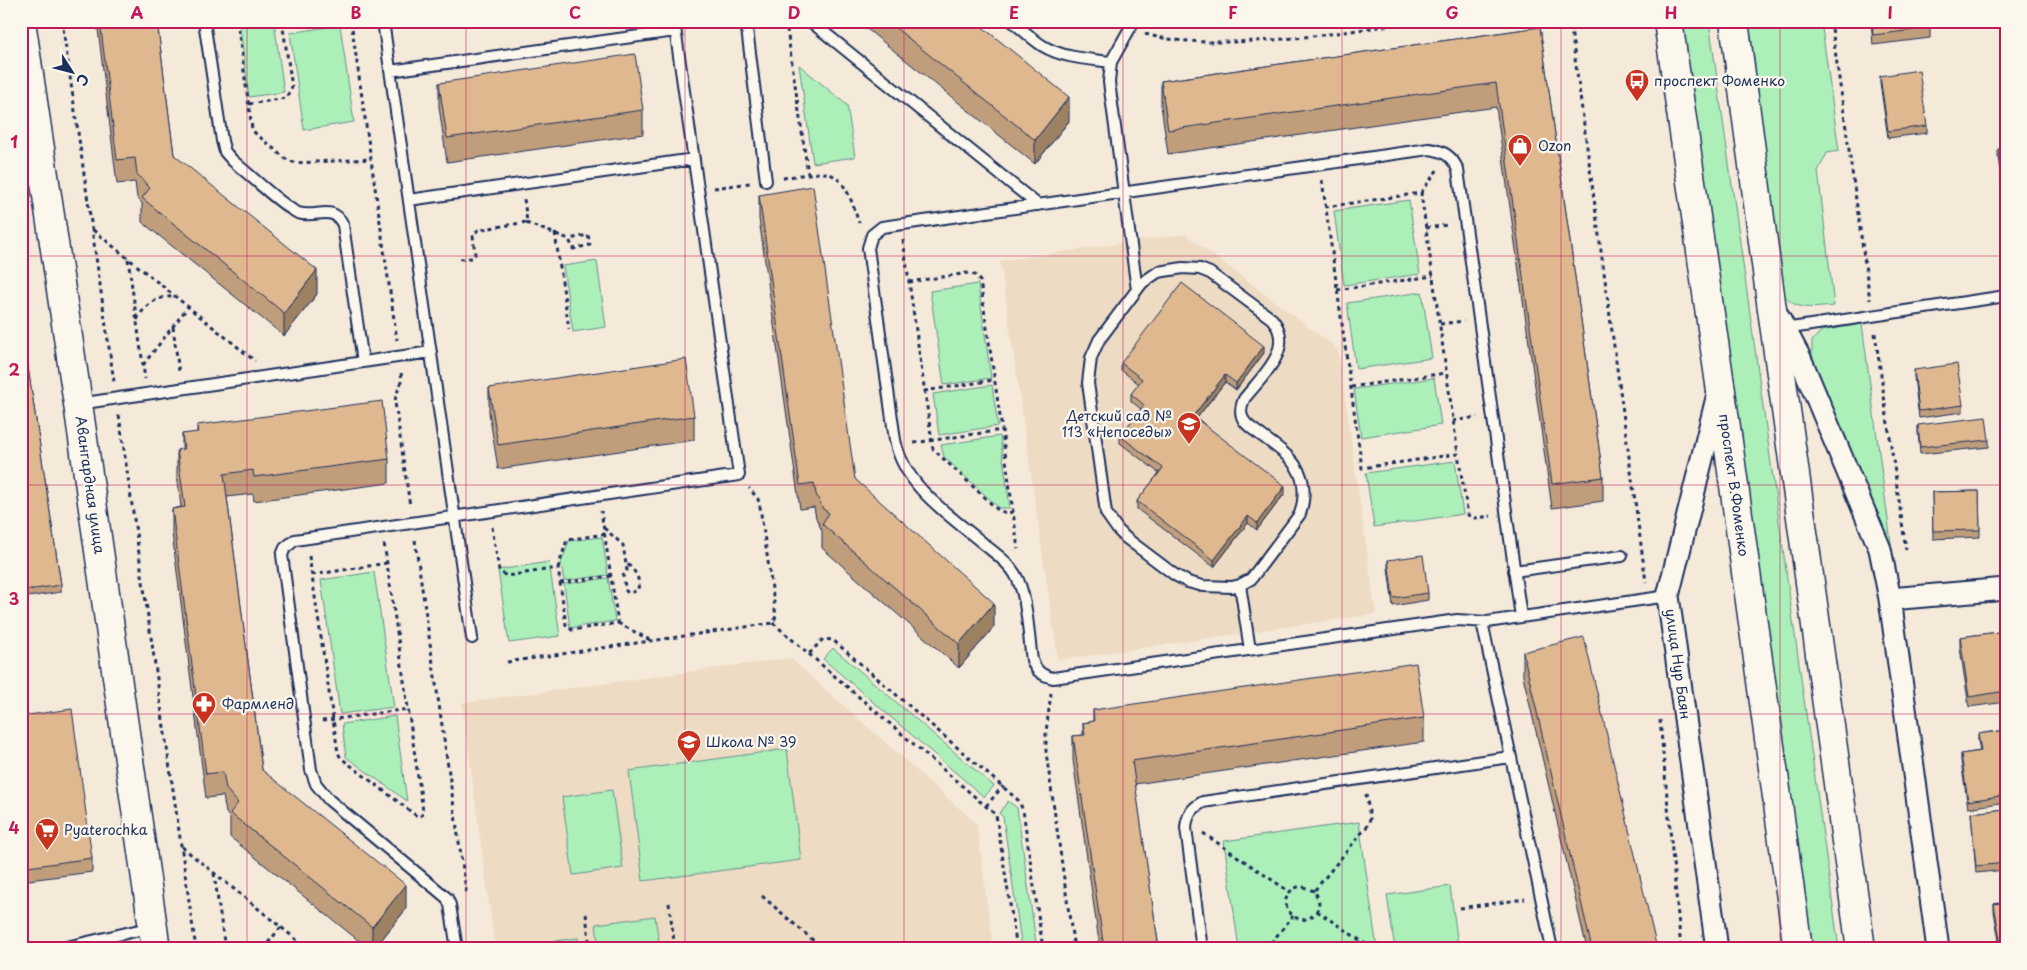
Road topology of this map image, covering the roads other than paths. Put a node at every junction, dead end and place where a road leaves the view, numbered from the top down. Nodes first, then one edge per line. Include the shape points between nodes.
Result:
1 (21, 21) edge
2 (204, 21) edge
3 (383, 21) edge
4 (746, 21) edge
5 (810, 21) edge
6 (1012, 21) edge
7 (1668, 21) edge
8 (1734, 21) edge
9 (1132, 25) edge
10 (674, 26) edge
11 (1111, 62) junction
12 (390, 71) junction
13 (694, 158) junction
14 (766, 181) road end
15 (1124, 192) junction
16 (409, 200) junction
17 (1038, 205) junction
18 (1137, 290) junction
19 (2006, 296) edge
20 (1780, 330) junction
21 (431, 352) junction
22 (363, 362) junction
23 (1720, 384) junction
24 (78, 404) junction
25 (455, 517) junction
26 (1622, 556) dead end
27 (1514, 571) junction
28 (1240, 585) junction
29 (2006, 589) edge
30 (1658, 597) junction
31 (1890, 599) junction
32 (1521, 617) junction
33 (1482, 622) junction
34 (472, 638) dead end
35 (1250, 650) junction
36 (1510, 758) junction
37 (154, 938) edge
38 (58, 949) edge
39 (457, 949) edge
40 (1202, 949) edge
41 (1552, 949) edge
42 (1718, 949) edge
43 (1798, 949) edge
44 (1861, 949) edge
45 (1938, 949) edge

1 - 24 main road, Авангардная улица
2 - 22 lane via 225,152 292,210 309,215 326,212 340,219 343,225
3 - 12 lane
4 - 14 lane
5 - 17 lane
6 - 11 lane via 1053,51
7 - 23 main road, проспект В.Фоменко
8 - 20 main road via 1771,302
9 - 11 lane
10 - 12 lane
10 - 13 lane
11 - 15 lane via 1109,82
12 - 16 lane
13 - 16 lane
13 - 25 lane via 739,475
15 - 17 lane
15 - 18 lane
15 - 27 lane via 1429,148 1448,154 1458,170
16 - 21 lane
17 - 35 lane via 882,227 872,235 868,248 896,445 904,465 922,490 1014,573 1023,597 1035,668 1044,676 1053,678
18 - 28 lane via 1099,340 1089,367 1088,383 1106,513 1126,538 1182,580 1203,586
18 - 28 lane via 1147,278 1158,272 1200,269 1272,319 1280,332 1278,355 1244,399 1241,414 1244,422 1293,460 1304,482 1304,501 1300,514 1251,578
19 - 20 lane
20 - 31 street via 1800,358 1880,549
20 - 44 main road
21 - 22 lane
21 - 25 lane
22 - 24 lane
23 - 30 street, улица Нур Баян
23 - 43 main road, проспект В.Фоменко
24 - 37 main road, Авангардная улица
25 - 34 lane
25 - 39 lane via 295,540 282,555 311,770 321,792 444,896 450,905
26 - 27 lane
27 - 32 lane
28 - 35 lane
29 - 31 street
30 - 32 lane
30 - 42 street, улица Нур Баян
31 - 45 street
32 - 33 lane
33 - 35 lane via 1457,620
33 - 36 lane
36 - 40 lane via 1203,802 1193,808 1186,828
36 - 41 lane
37 - 38 lane

